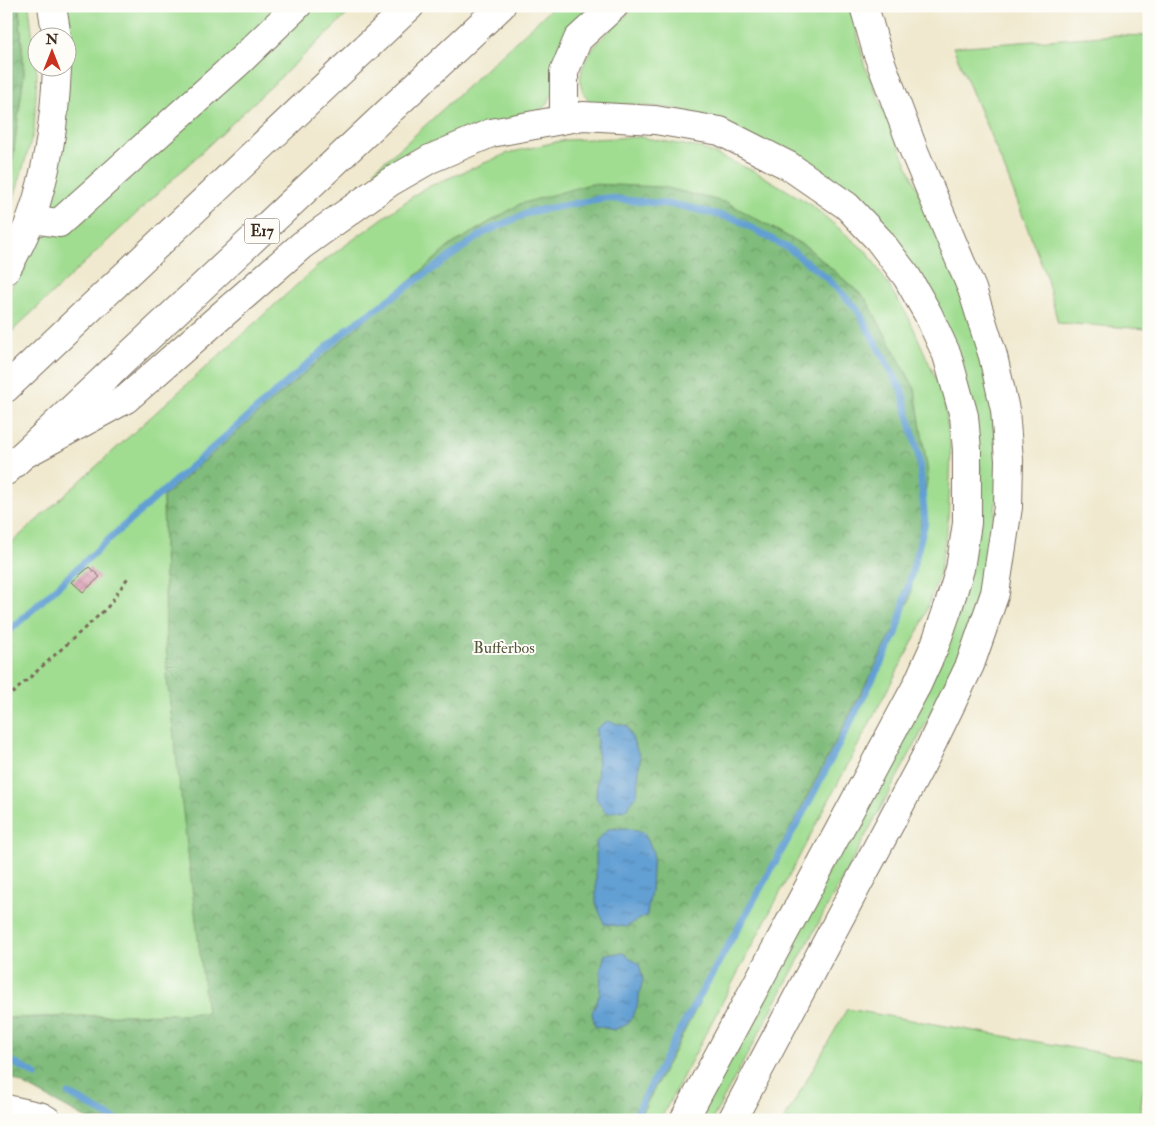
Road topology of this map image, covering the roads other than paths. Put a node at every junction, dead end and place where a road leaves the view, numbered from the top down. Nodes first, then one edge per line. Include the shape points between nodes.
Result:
1 (52, 6) edge
2 (296, 6) edge
3 (410, 6) edge
4 (501, 6) edge
5 (614, 6) edge
6 (864, 6) edge
7 (55, 28) edge
8 (56, 78) edge
9 (564, 119) junction
10 (31, 219) junction
11 (6, 270) edge
12 (6, 388) edge
13 (15, 463) edge
14 (6, 1109) edge
15 (47, 1120) edge
16 (684, 1120) edge
17 (732, 1120) edge

1 - 7 main road
2 - 10 main road via 241,60 59,223
3 - 12 main road
4 - 13 main road, E17
5 - 9 main road via 578,39 564,72
6 - 17 main road via 877,52 972,290 993,356 1005,410 1008,507 995,593 970,665 926,756
8 - 10 main road via 46,166
9 - 13 main road via 491,133 430,159 390,182 302,245 126,399
9 - 16 main road via 583,116 655,120 720,131 789,166 846,206 908,277 947,355 964,416 967,523 960,569 935,645 912,694
10 - 11 main road
14 - 15 main road

